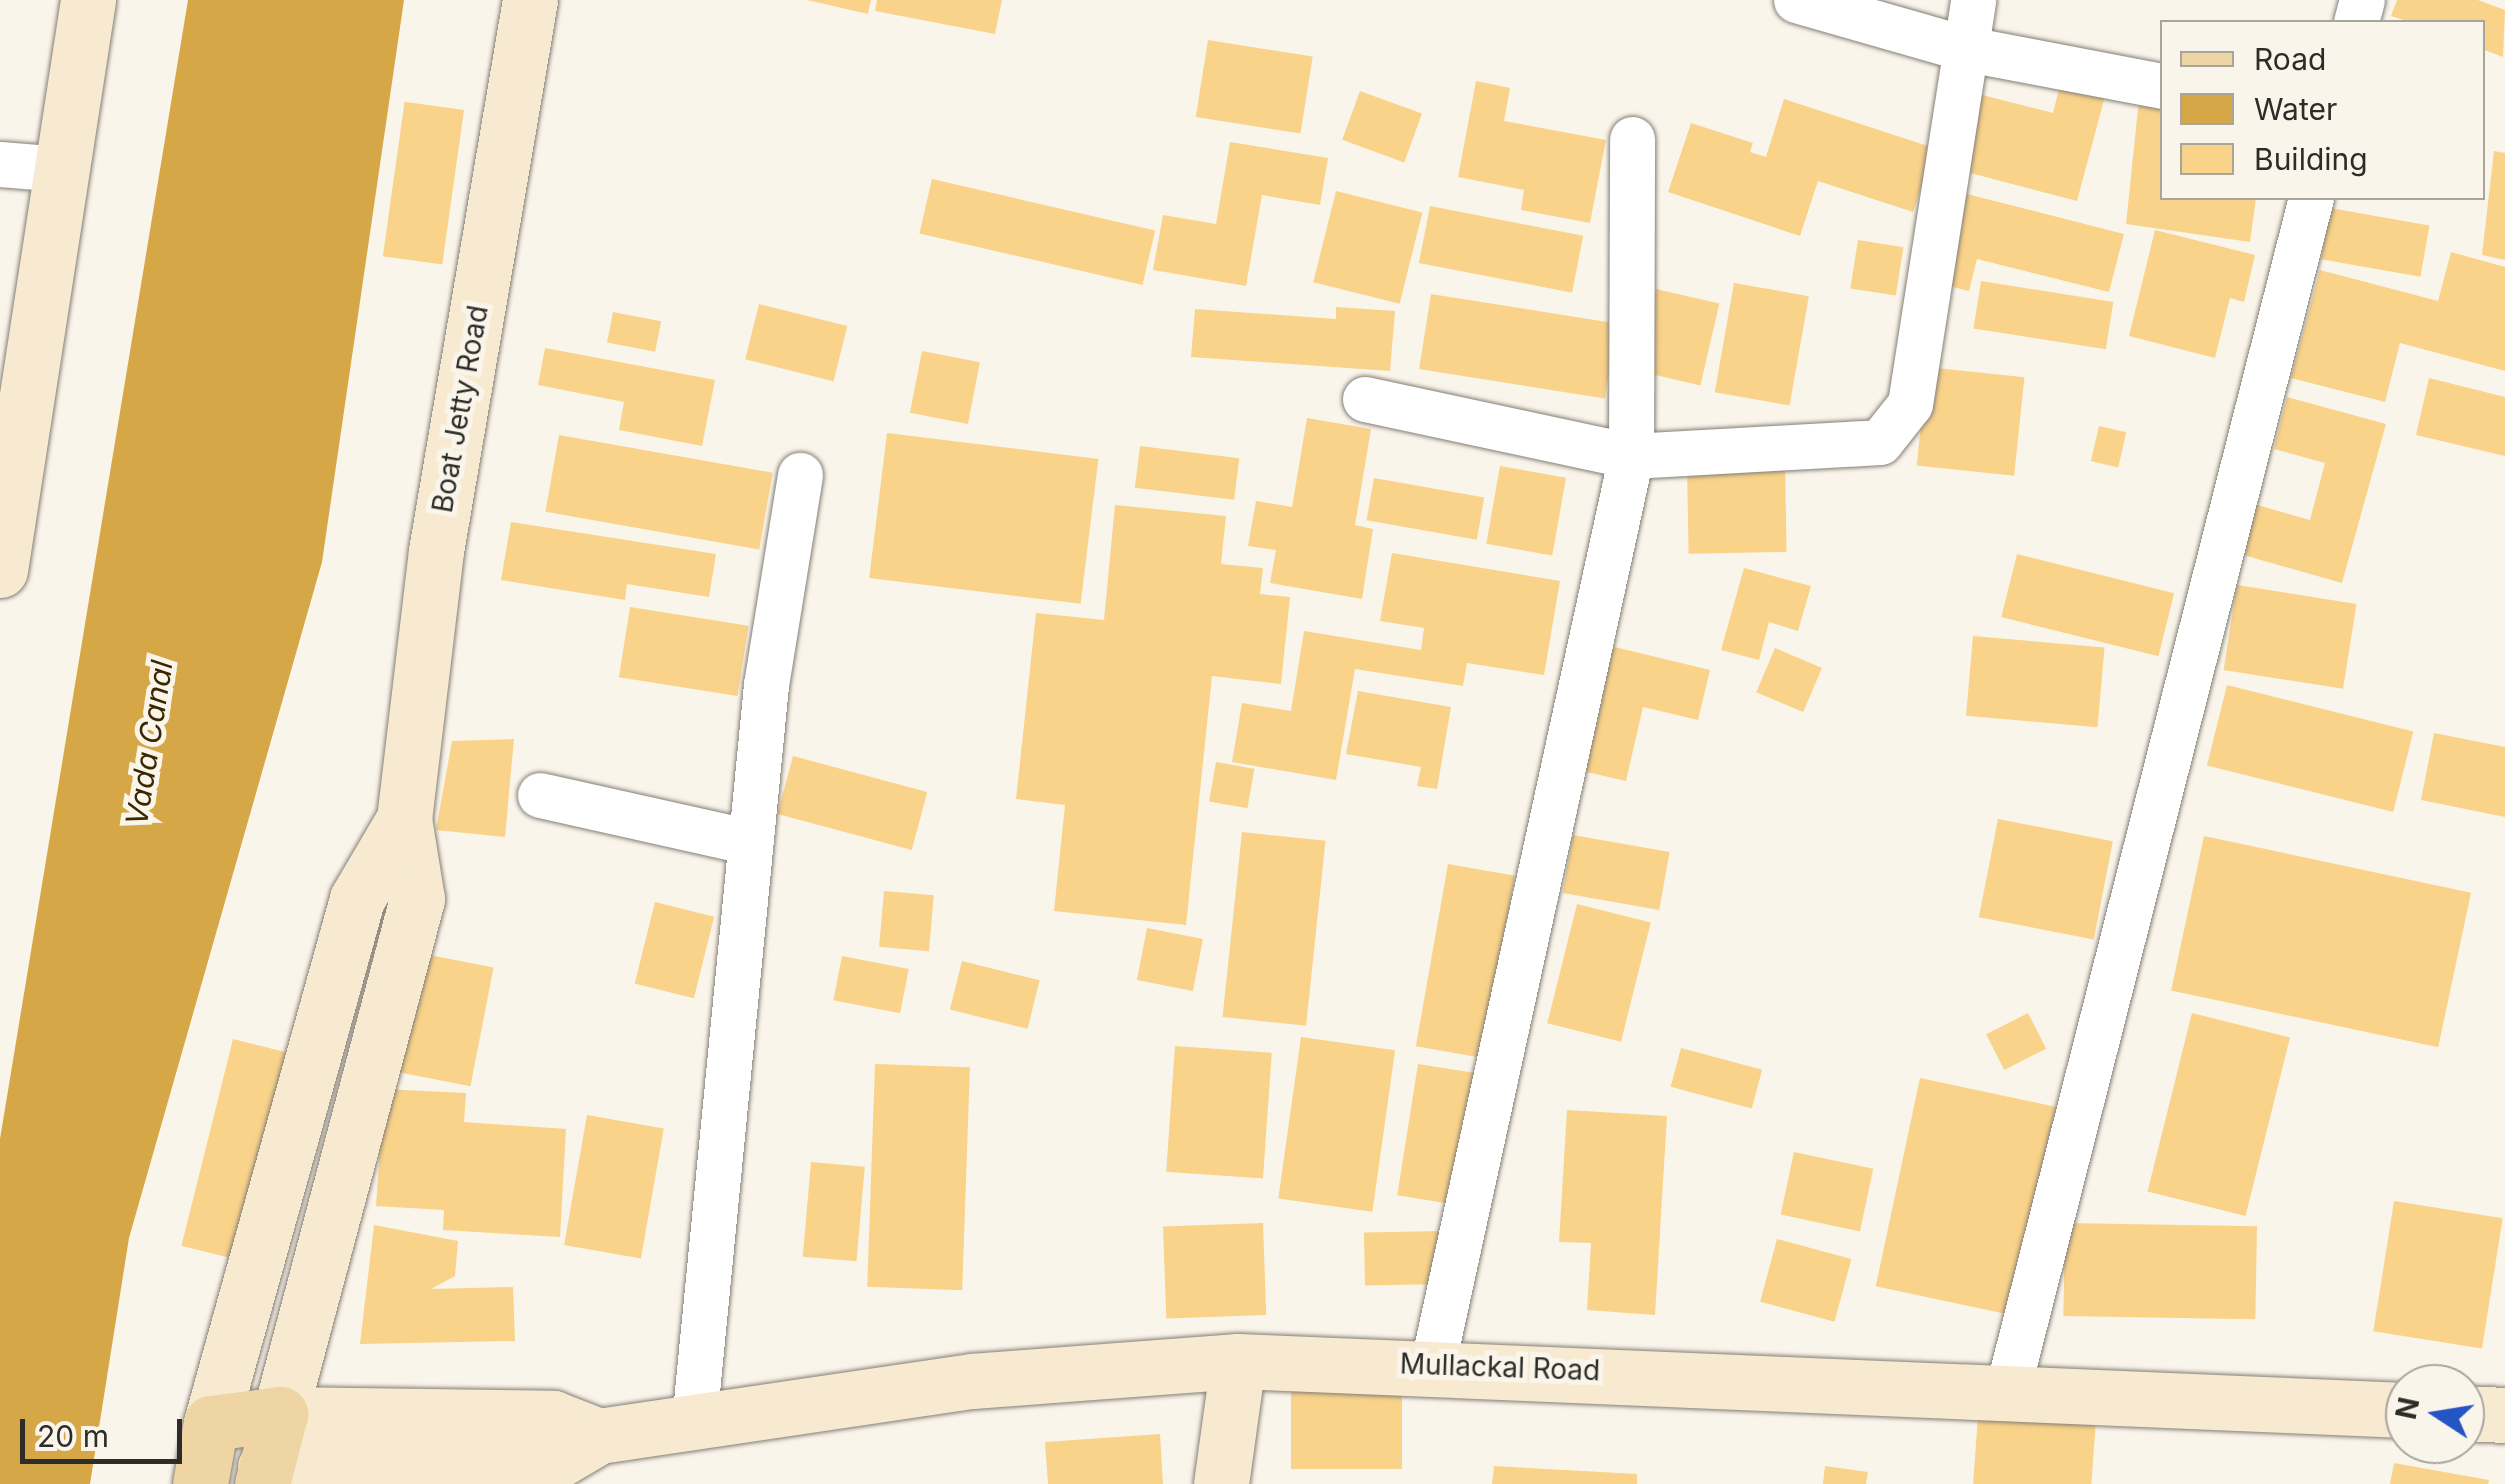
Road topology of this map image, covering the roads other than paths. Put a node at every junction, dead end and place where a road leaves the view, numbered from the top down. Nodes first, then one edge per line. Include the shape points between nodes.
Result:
1 (88, 0) edge
2 (530, 0) edge
3 (1796, 0) edge
4 (1972, 0) edge
5 (1963, 48) junction
6 (2160, 86) edge
7 (1632, 139) dead end
8 (0, 164) edge
9 (62, 169) junction
10 (2311, 200) edge
11 (1365, 399) dead end
12 (1631, 456) junction
13 (800, 476) dead end
14 (0, 570) edge
15 (540, 795) dead end
16 (404, 819) junction
17 (750, 842) junction
18 (1238, 1361) junction
19 (1433, 1362) junction
20 (2007, 1392) junction
21 (2385, 1409) edge
22 (280, 1414) junction
23 (694, 1422) junction
24 (204, 1460) edge
25 (588, 1460) edge
26 (263, 1476) edge
27 (1221, 1484) edge

1 - 9 main road
2 - 16 main road, Boat Jetty Road via 436,551
3 - 5 street
4 - 5 street
5 - 6 street
5 - 12 street via 1899,429 1880,442
7 - 12 street
8 - 9 street
9 - 14 main road
10 - 20 street
11 - 12 street
12 - 19 street
13 - 17 street
15 - 17 street
16 - 22 main road via 417,899
16 - 24 main road via 356,899
17 - 23 street
18 - 19 main road, Mullackal Road
18 - 23 main road, Mullackal Road via 972,1381
18 - 27 main road
19 - 20 main road, Mullackal Road
20 - 21 main road, Mullackal Road
22 - 24 main road
22 - 25 main road, Mullackal Road via 553,1418
22 - 26 main road
23 - 25 main road, Mullackal Road
24 - 26 main road
25 - 26 main road, Mullackal Road

